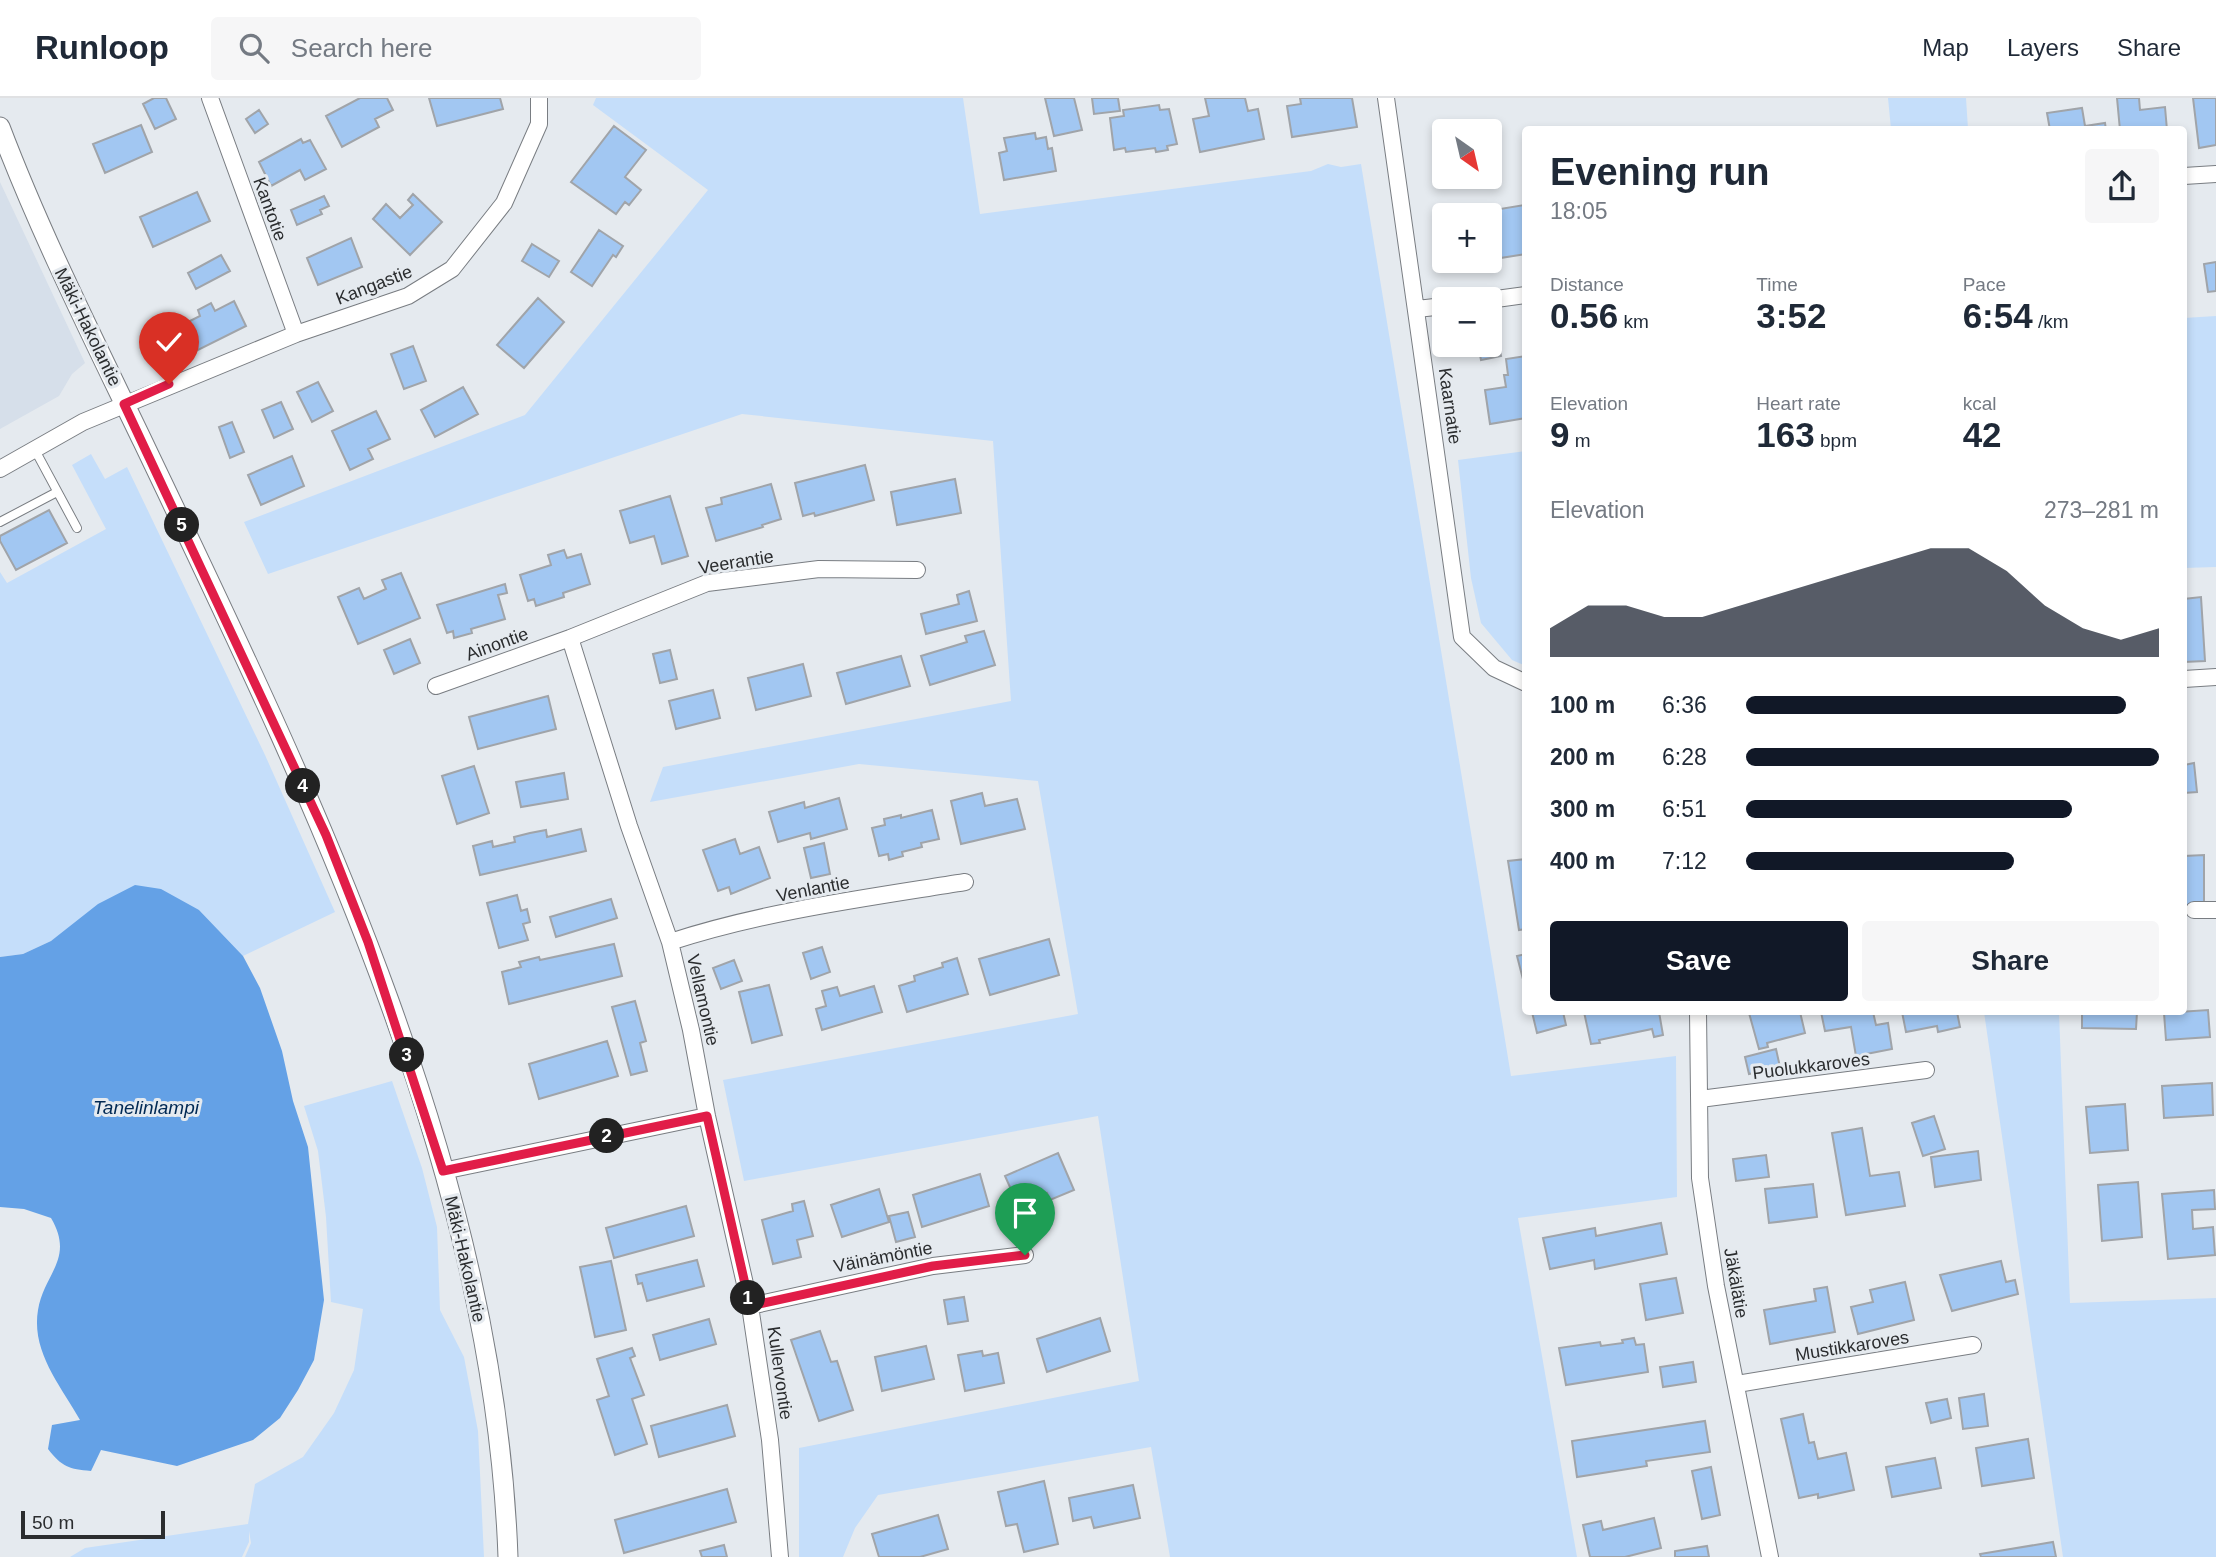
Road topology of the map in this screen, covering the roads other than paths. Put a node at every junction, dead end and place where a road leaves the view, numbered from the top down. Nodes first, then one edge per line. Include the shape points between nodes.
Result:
1 (210, 98) edge
2 (539, 98) edge
3 (1387, 98) edge
4 (0, 127) edge
5 (2216, 174) edge
6 (2187, 176) edge
7 (1522, 296) edge
8 (1502, 298) edge
9 (1432, 307) edge
10 (1417, 309) junction
11 (296, 334) junction
12 (124, 404) junction
13 (35, 450) junction
14 (0, 469) edge
15 (57, 492) junction
16 (0, 522) edge
17 (77, 528) dead end
18 (917, 570) dead end
19 (570, 638) junction
20 (2216, 677) edge
21 (2187, 678) edge
22 (1522, 681) edge
23 (436, 686) dead end
24 (965, 882) dead end
25 (2216, 909) edge
26 (2194, 911) dead end
27 (670, 942) junction
28 (1698, 1015) edge
29 (1926, 1070) dead end
30 (1700, 1099) junction
31 (707, 1116) junction
32 (443, 1171) junction
33 (1025, 1255) dead end
34 (750, 1306) junction
35 (1973, 1345) dead end
36 (1737, 1384) junction
37 (508, 1557) edge
38 (780, 1557) edge
39 (1770, 1557) edge

1 - 11 street, Kantotie
2 - 11 street, Kangastie via 539,124 504,203 452,269 408,296
3 - 10 street, Kaarnatie
4 - 12 street, Mäki-Hakolantie
5 - 6 street
7 - 8 street
9 - 10 street
10 - 22 street, Kaarnatie via 1462,637 1494,668
11 - 12 street, Kangastie
12 - 13 street, Kangastie
12 - 32 street, Mäki-Hakolantie via 326,835 368,942
13 - 14 street, Kangastie
13 - 15 lane
15 - 16 lane
15 - 17 lane
18 - 19 street, Veerantie via 820,569 707,583
19 - 23 street, Ainontie
19 - 27 street, Vellamontie
20 - 21 street
24 - 27 street, Venlantie via 830,904 709,929
25 - 26 street
27 - 31 street, Vellamontie
28 - 30 street, Jäkälätie
29 - 30 street, Puolukkaroves
30 - 36 street, Jäkälätie via 1700,1178
31 - 32 street
31 - 34 street, Kullervontie
32 - 37 street, Mäki-Hakolantie via 475,1294 496,1407
33 - 34 street, Väinämöntie via 933,1266
34 - 38 street, Kullervontie via 770,1440
35 - 36 street, Mustikkaroves
36 - 39 street, Jäkälätie

